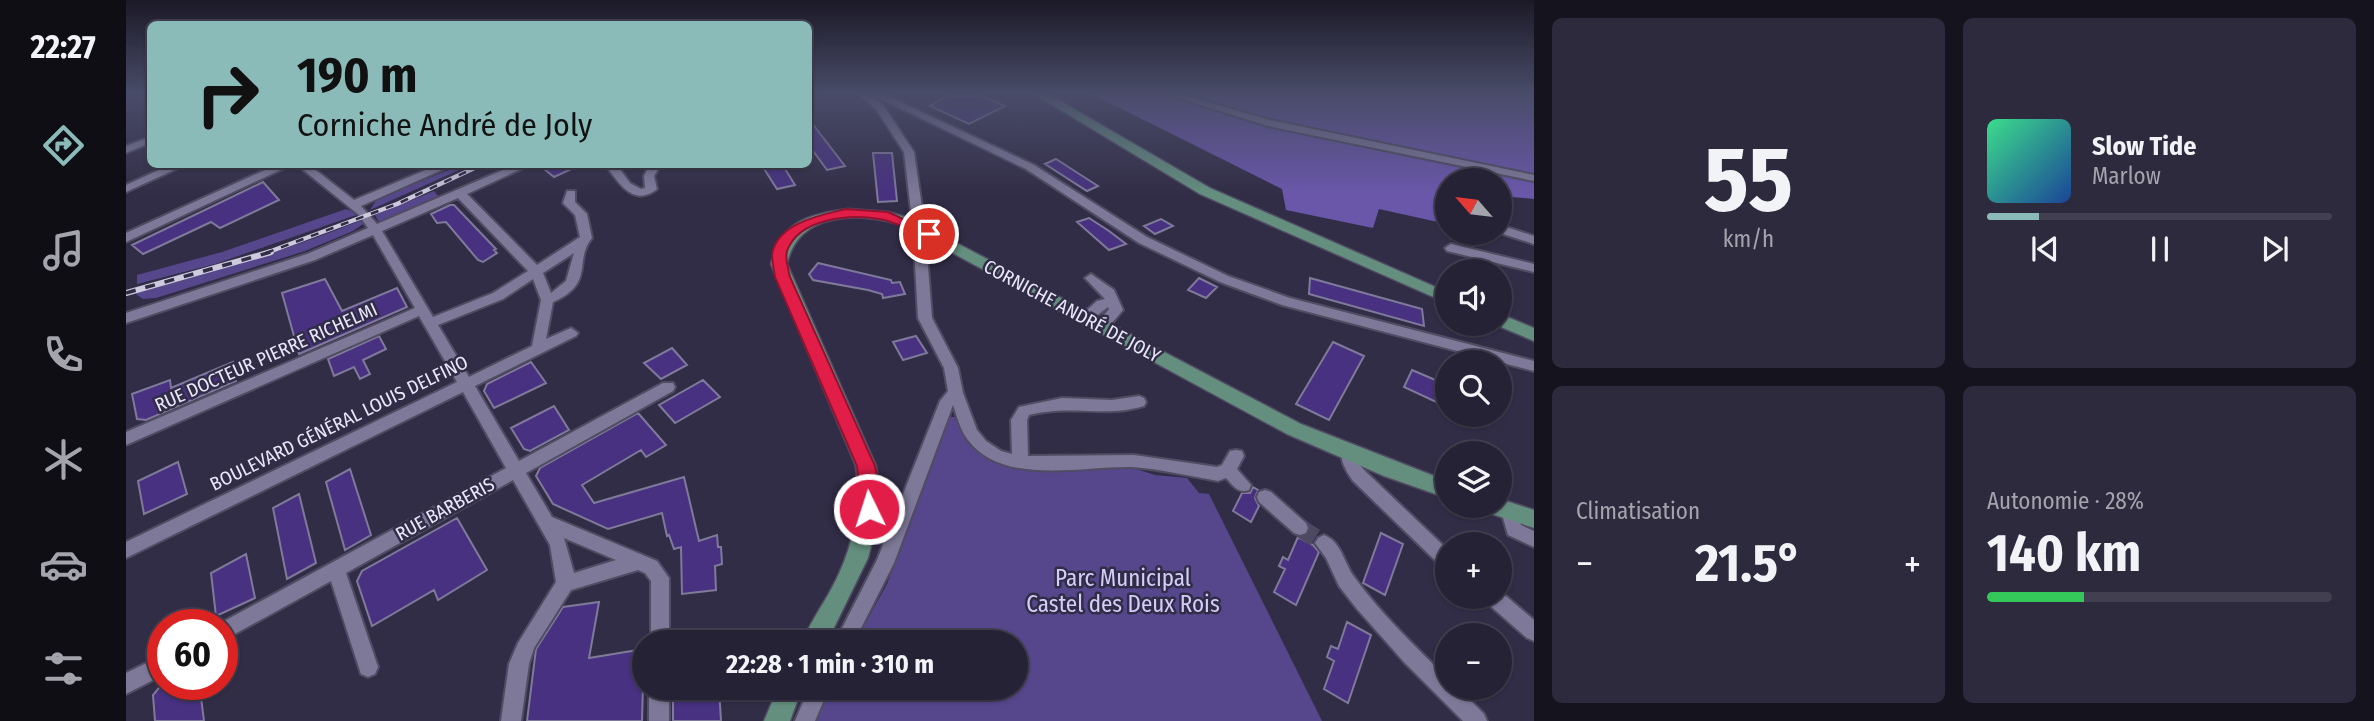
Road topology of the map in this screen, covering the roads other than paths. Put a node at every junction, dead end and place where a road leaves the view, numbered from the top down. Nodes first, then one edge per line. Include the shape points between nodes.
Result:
1 (893, 128) edge
2 (947, 128) edge
3 (1097, 128) edge
4 (1290, 128) edge
5 (147, 141) edge
6 (126, 150) edge
7 (173, 168) edge
8 (279, 168) edge
9 (306, 168) edge
10 (441, 168) edge
11 (518, 168) edge
12 (613, 168) edge
13 (654, 168) edge
14 (1534, 178) edge
15 (126, 189) edge
16 (571, 193) dead end
17 (461, 194) junction
18 (353, 205) junction
19 (916, 209) junction
20 (894, 218) junction
21 (1512, 225) edge
22 (919, 228) junction
23 (376, 230) junction
24 (1534, 230) edge
25 (1512, 233) edge
26 (126, 239) edge
27 (1534, 240) edge
28 (580, 243) junction
29 (1451, 248) dead end
30 (1534, 268) edge
31 (535, 270) junction
32 (1091, 278) dead end
33 (1435, 293) edge
34 (547, 300) junction
35 (421, 310) junction
36 (126, 318) edge
37 (1093, 323) junction
38 (429, 324) junction
39 (1512, 325) edge
40 (571, 333) dead end
41 (1534, 335) edge
42 (540, 349) junction
43 (1534, 366) edge
44 (465, 386) junction
45 (668, 387) dead end
46 (956, 393) junction
47 (1139, 402) dead end
48 (126, 439) edge
49 (1349, 453) junction
50 (1020, 463) junction
51 (516, 470) junction
52 (1243, 485) dead end
53 (1435, 485) edge
54 (1265, 497) dead end
55 (1512, 512) edge
56 (1507, 518) edge
57 (1534, 519) edge
58 (546, 522) junction
59 (1300, 528) tunnel mouth
60 (1534, 539) edge
61 (1324, 543) tunnel mouth
62 (1435, 549) edge
63 (126, 550) edge
64 (640, 561) junction
65 (336, 569) junction
66 (565, 584) junction
67 (1507, 609) edge
68 (238, 623) edge
69 (660, 630) edge
70 (821, 630) edge
71 (850, 630) edge
72 (1534, 632) edge
73 (368, 667) dead end
74 (147, 673) edge
75 (126, 684) edge
76 (659, 700) edge
77 (785, 700) edge
78 (814, 700) edge
79 (511, 721) edge
80 (659, 721) edge
81 (777, 721) edge
82 (805, 721) edge
83 (1476, 721) edge

1 - 19 street via 909,152
2 - 43 street via 1030,167 1133,234 1224,279 1284,300
3 - 33 main road via 1205,191
4 - 14 street
5 - 6 street
7 - 15 street
8 - 26 street
9 - 18 street
10 - 18 street
11 - 17 street
12 - 13 street via 626,185 641,194 651,189 649,176
16 - 28 street via 569,203 581,214 586,238
17 - 23 street
17 - 31 street
18 - 23 street
19 - 20 street
19 - 22 street
20 - 22 main road, CORNICHE ANDRÉ DE JOLY
20 - 70 main road, CORNICHE ANDRÉ DE JOLY via 857,212 818,219 792,233 779,253 782,277 866,466 870,487 859,559
21 - 24 street
22 - 37 main road, CORNICHE ANDRÉ DE JOLY
22 - 46 street via 925,318 951,368
23 - 35 street
23 - 36 street via 311,257
25 - 27 street
28 - 31 street
28 - 34 street via 573,282 568,290
29 - 30 street
31 - 34 street
31 - 38 street via 498,296
32 - 37 street via 1109,293 1116,310
34 - 42 street
35 - 38 street
35 - 48 street, RUE DOCTEUR PIERRE RICHELMI
37 - 49 main road, CORNICHE ANDRÉ DE JOLY via 1294,429
38 - 44 street
39 - 41 main road
40 - 42 street, BOULEVARD GÉNÉRAL LOUIS DELFINO
42 - 44 street, BOULEVARD GÉNÉRAL LOUIS DELFINO
44 - 51 street
44 - 63 street, BOULEVARD GÉNÉRAL LOUIS DELFINO
45 - 51 street, RUE BARBERIS
46 - 50 street via 971,433 981,445 996,456
46 - 71 street via 947,401 885,563
47 - 50 street via 1104,407 1073,403 1024,411 1019,420
49 - 53 main road, CORNICHE ANDRÉ DE JOLY
49 - 62 street via 1359,476
50 - 52 street via 1134,461 1203,474 1218,474 1232,463
51 - 58 street
51 - 65 street, RUE BARBERIS
54 - 59 street
55 - 57 main road
56 - 60 street via 1514,530
58 - 64 street
58 - 66 street via 558,542
61 - 83 street via 1355,591
64 - 66 street
64 - 69 street via 660,578
65 - 68 street, RUE BARBERIS
65 - 73 street
66 - 79 street via 527,643 519,664
67 - 72 street
74 - 75 street
76 - 80 street
77 - 81 main road
78 - 82 street

